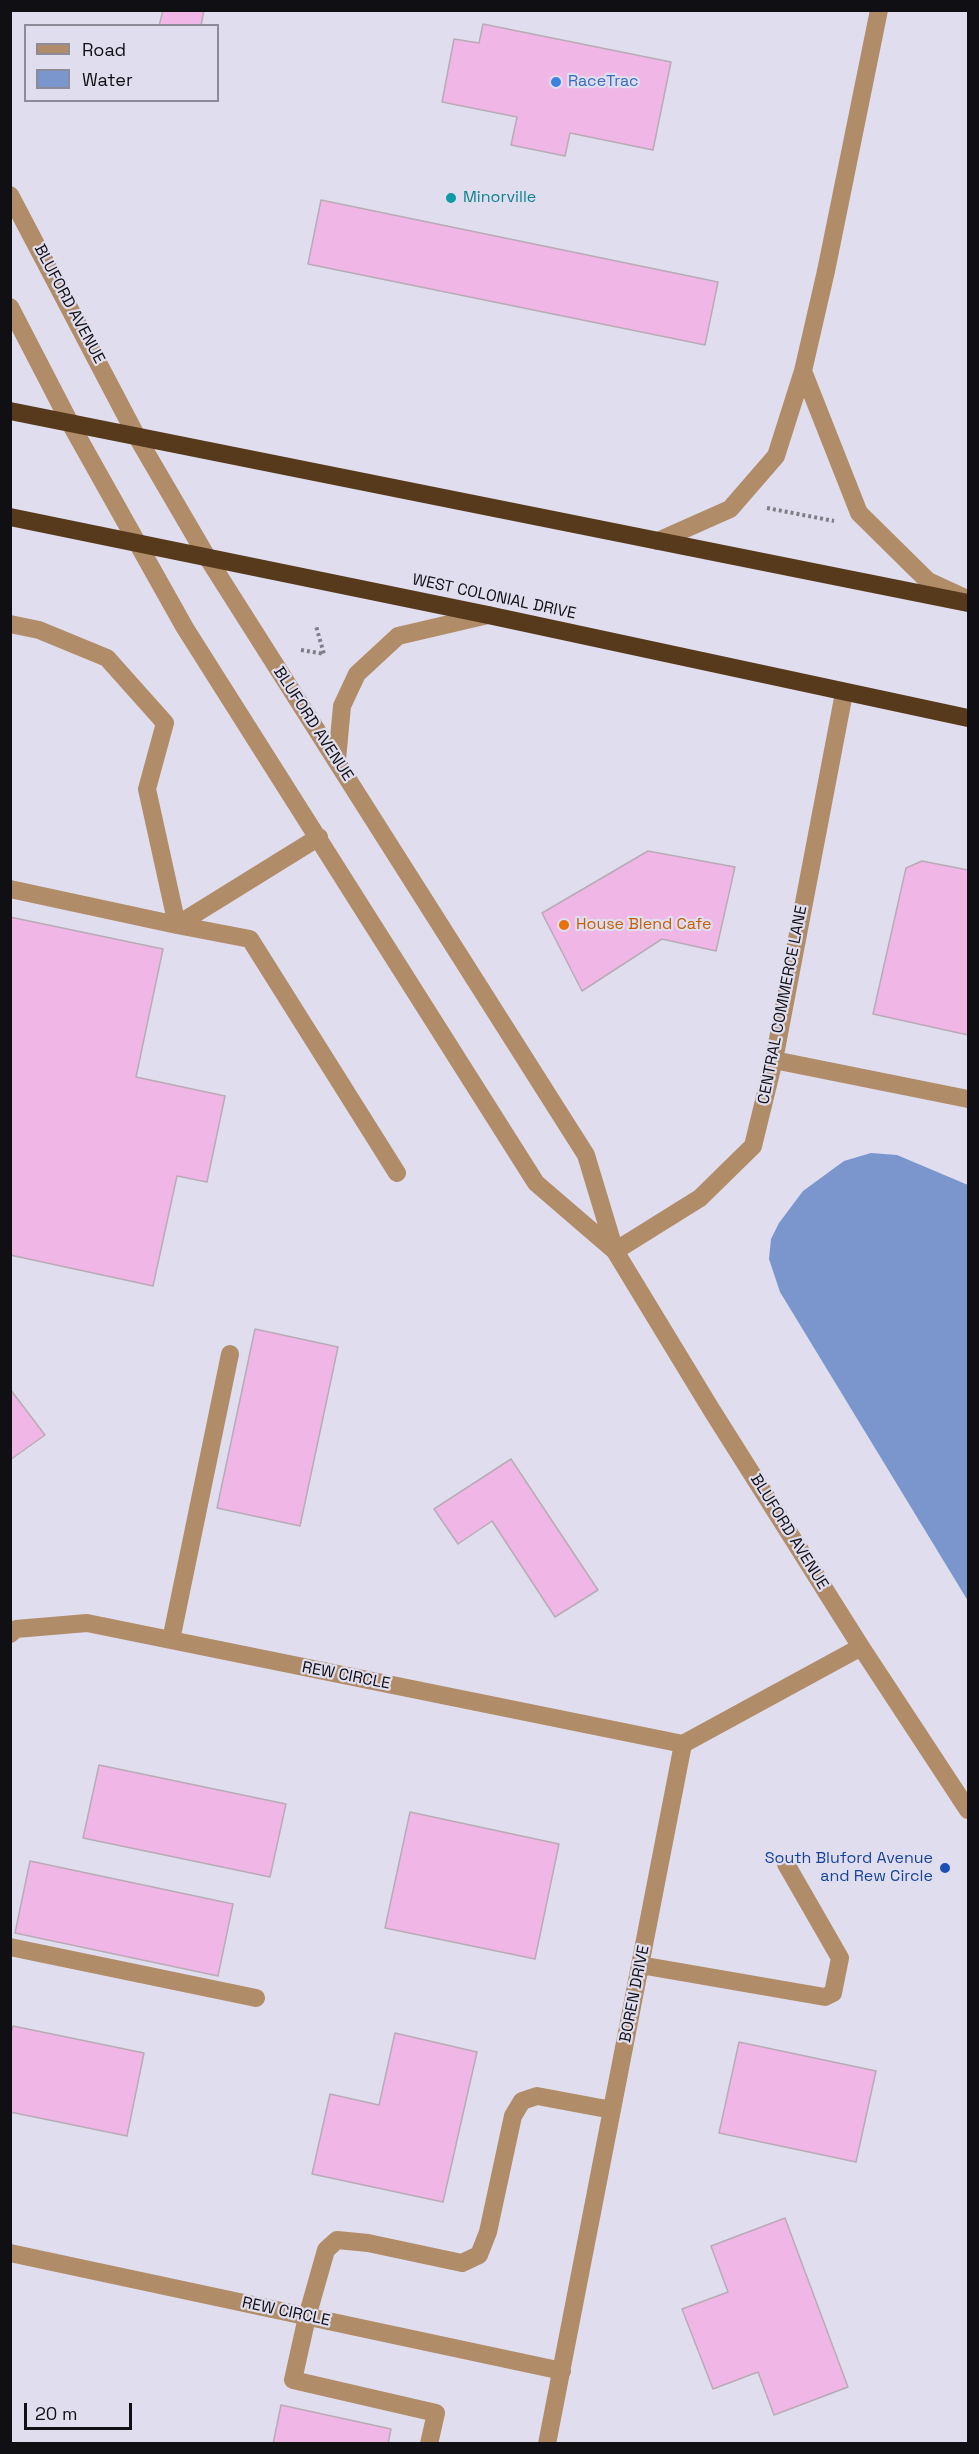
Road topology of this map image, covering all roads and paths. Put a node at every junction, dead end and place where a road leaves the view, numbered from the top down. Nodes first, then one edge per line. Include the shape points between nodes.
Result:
1 (879, 10) edge
2 (10, 195) edge
3 (10, 307) edge
4 (803, 371) junction
5 (10, 411) edge
6 (70, 423) junction
7 (137, 437) junction
8 (764, 507) dead end
9 (10, 518) edge
10 (845, 524) dead end
11 (658, 541) junction
12 (136, 543) junction
13 (207, 557) junction
14 (969, 601) edge
15 (488, 615) junction
16 (10, 624) edge
17 (316, 626) dead end
18 (301, 650) dead end
19 (844, 693) junction
20 (969, 718) edge
21 (337, 760) junction
22 (319, 837) junction
23 (10, 889) edge
24 (177, 925) junction
25 (774, 1060) junction
26 (969, 1099) edge
27 (397, 1173) dead end
28 (615, 1251) junction
29 (230, 1354) dead end
30 (10, 1634) edge
31 (171, 1640) junction
32 (861, 1647) junction
33 (683, 1744) junction
34 (969, 1810) edge
35 (786, 1864) dead end
36 (10, 1947) edge
37 (640, 1965) junction
38 (256, 1998) dead end
39 (612, 2110) junction
40 (10, 2253) edge
41 (307, 2317) junction
42 (562, 2371) junction
43 (429, 2444) edge
44 (547, 2444) edge

1 - 4 street
2 - 7 street, BLUFORD AVENUE
3 - 6 street, BLUFORD AVENUE
4 - 11 street via 776,456 730,509
4 - 14 street via 859,513 928,581
5 - 6 highway
6 - 7 highway
6 - 12 street, BLUFORD AVENUE
7 - 11 highway
7 - 13 street, BLUFORD AVENUE
8 - 10 path
9 - 12 highway, WEST COLONIAL DRIVE
11 - 14 highway
12 - 13 highway, WEST COLONIAL DRIVE
12 - 22 street, BLUFORD AVENUE via 185,628
13 - 15 highway, WEST COLONIAL DRIVE
13 - 21 street, BLUFORD AVENUE
15 - 19 highway, WEST COLONIAL DRIVE
15 - 21 street via 398,636 357,674 342,706
16 - 24 street via 39,630 107,658 165,723 147,789
17 - 18 path via 324,654
19 - 20 highway, WEST COLONIAL DRIVE
19 - 25 street, CENTRAL COMMERCE LANE
21 - 28 street, BLUFORD AVENUE via 586,1155
22 - 24 street
22 - 28 street, BLUFORD AVENUE via 536,1183
23 - 24 street
24 - 27 street via 250,939
25 - 26 street
25 - 28 street, CENTRAL COMMERCE LANE via 753,1146 700,1198
28 - 32 street, BLUFORD AVENUE
29 - 31 street
30 - 31 street, REW CIRCLE via 15,1629 87,1623
31 - 33 street, REW CIRCLE
32 - 33 street
32 - 34 street, BLUFORD AVENUE
33 - 37 street, BOREN DRIVE
35 - 37 street via 840,1958 833,1993 825,1997
36 - 38 street
37 - 39 street, BOREN DRIVE
39 - 41 street via 537,2096 522,2101 513,2116 488,2232 479,2255 462,2263 337,2240 326,2250
39 - 42 street, BOREN DRIVE
40 - 41 street, REW CIRCLE
41 - 42 street, REW CIRCLE
41 - 43 street via 293,2380 436,2413
42 - 44 street, BOREN DRIVE

